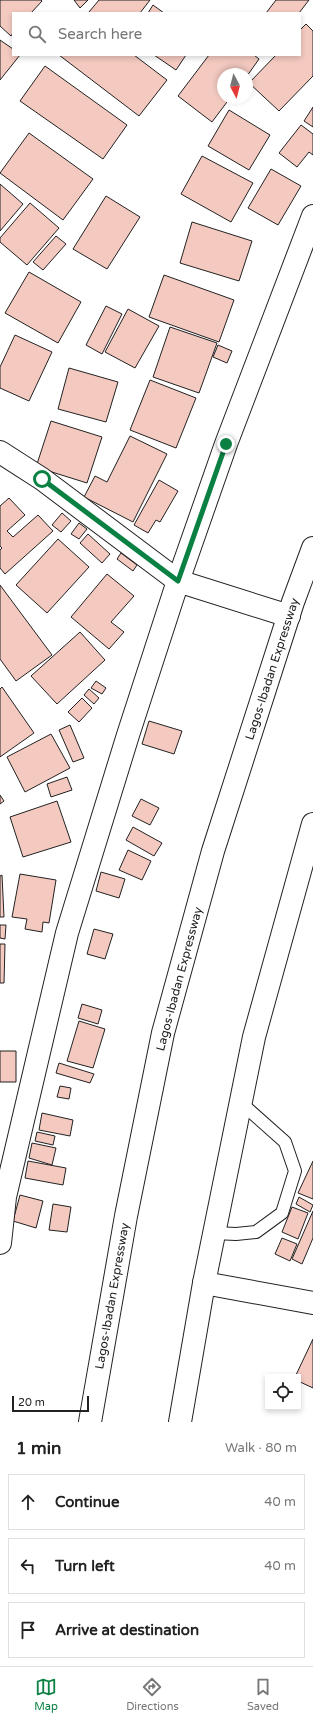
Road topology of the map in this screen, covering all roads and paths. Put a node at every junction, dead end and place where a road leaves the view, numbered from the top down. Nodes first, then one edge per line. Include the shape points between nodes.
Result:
1 (313, 216) edge
2 (0, 452) edge
3 (313, 548) edge
4 (178, 581) junction
5 (289, 616) junction
6 (313, 824) edge
7 (240, 1102) junction
8 (2, 1196) edge
9 (214, 1233) junction
10 (0, 1243) edge
11 (204, 1283) junction
12 (313, 1303) edge
13 (90, 1422) edge
14 (180, 1422) edge

1 - 4 main road via 226,444
2 - 4 main road via 42,479
3 - 5 main road, Lagos-Ibadan Expressway
4 - 5 main road
4 - 8 main road via 67,934
5 - 13 main road, Lagos-Ibadan Expressway via 213,851 163,1033 122,1239
6 - 7 main road via 256,1030
7 - 9 main road
7 - 9 lane via 285,1142 295,1171 282,1213 256,1232
8 - 10 main road
9 - 11 main road
11 - 12 main road
11 - 14 main road

